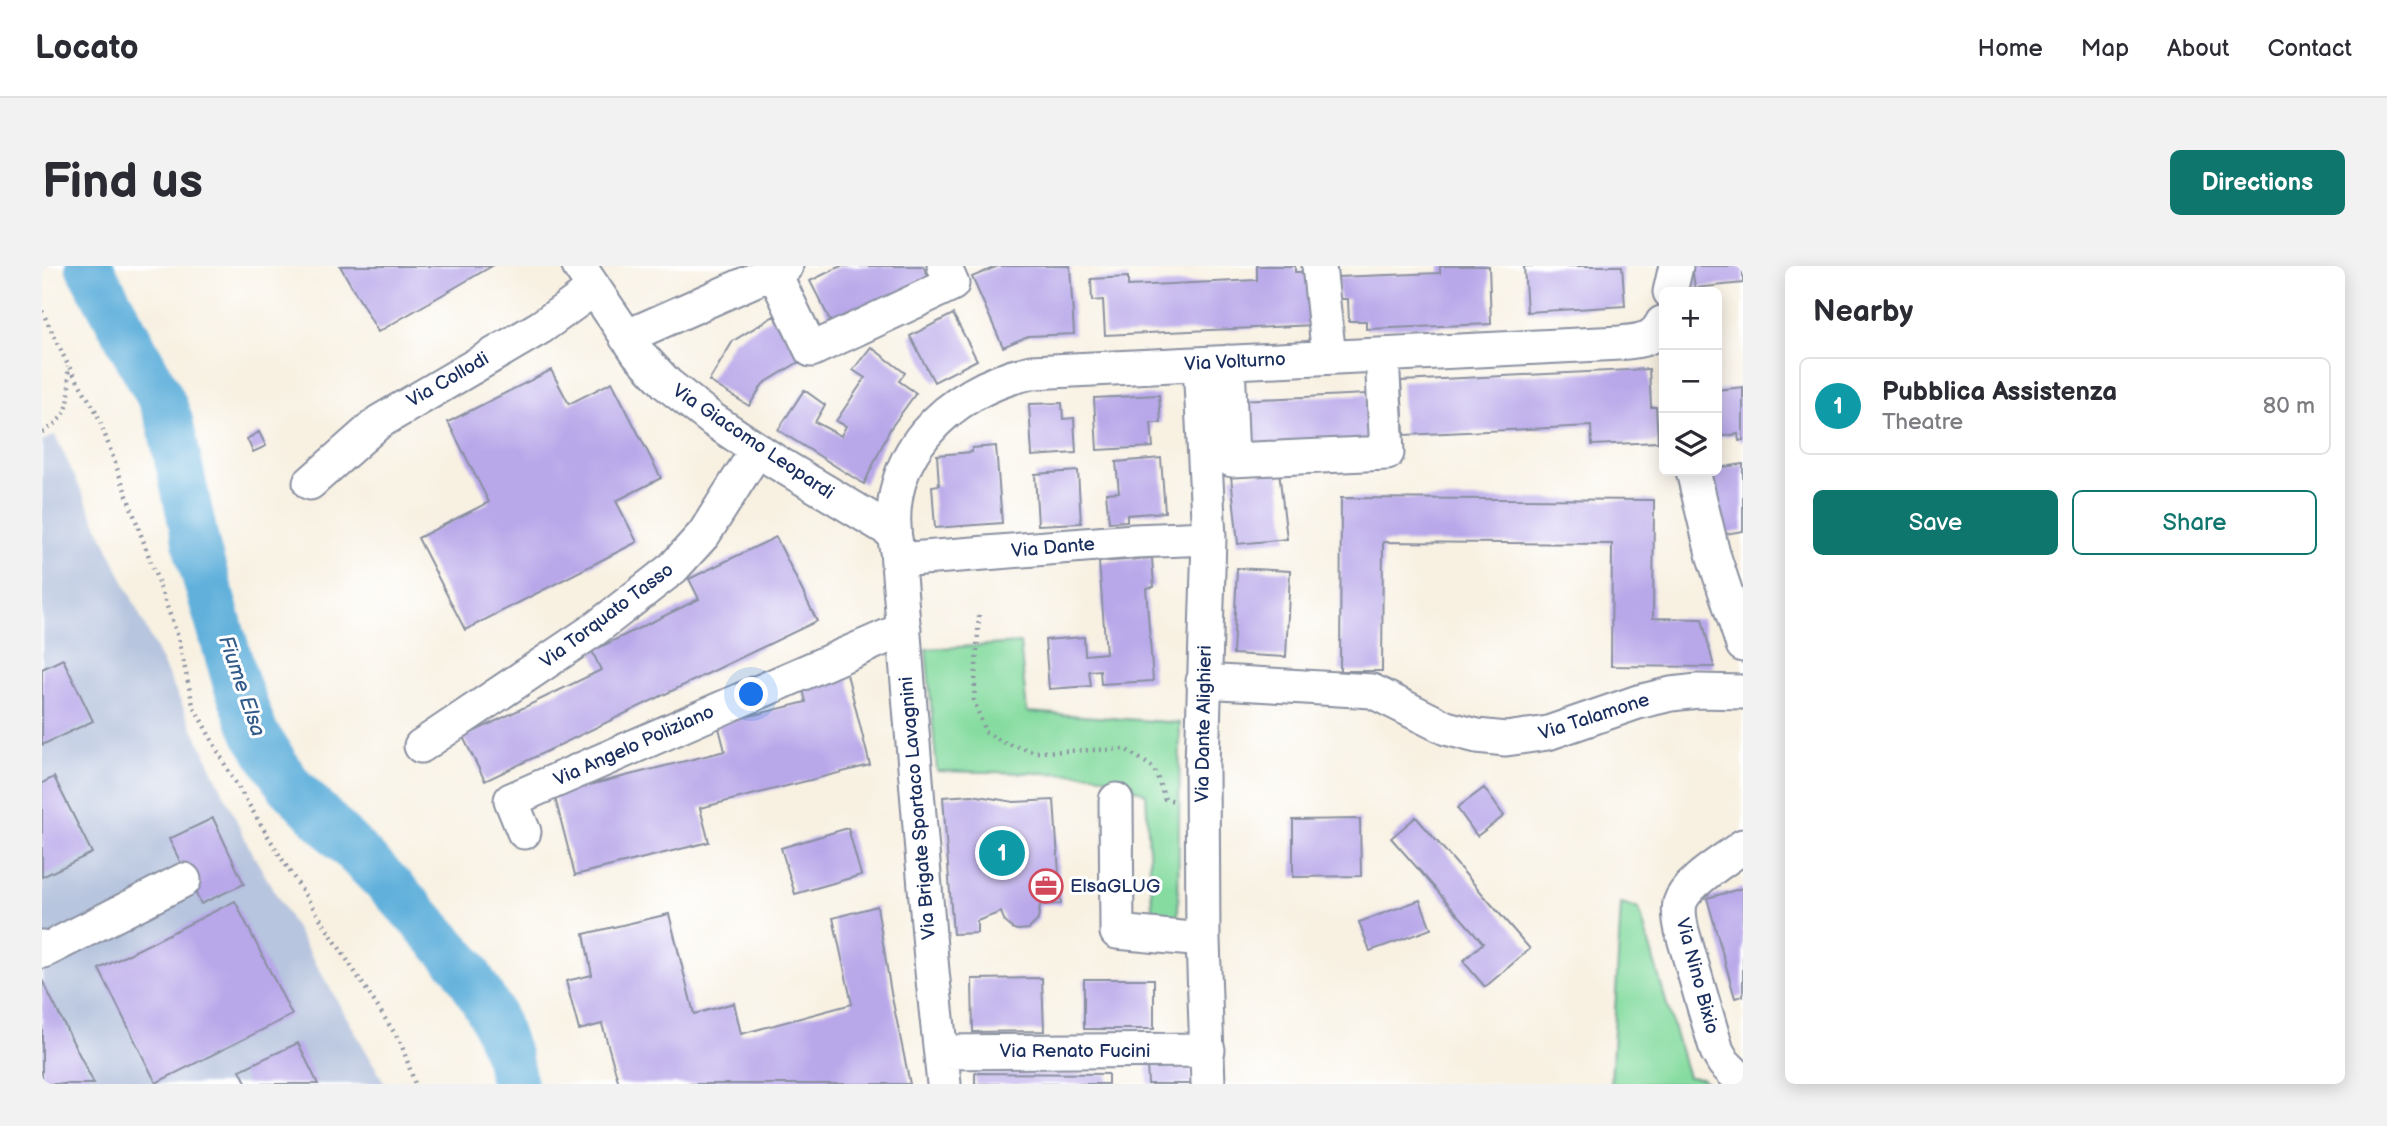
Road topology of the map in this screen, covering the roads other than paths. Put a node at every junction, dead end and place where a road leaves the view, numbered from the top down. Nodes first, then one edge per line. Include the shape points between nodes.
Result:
1 (944, 266) edge
2 (1319, 266) edge
3 (1676, 266) edge
4 (780, 269) edge
5 (586, 277) edge
6 (1671, 287) edge
7 (1659, 328) edge
8 (626, 337) junction
9 (1382, 355) junction
10 (1329, 357) junction
11 (1214, 363) junction
12 (757, 450) junction
13 (1694, 476) edge
14 (310, 483) dead end
15 (1209, 538) junction
16 (896, 546) junction
17 (904, 629) junction
18 (1743, 645) edge
19 (1203, 681) junction
20 (1743, 692) edge
21 (421, 746) dead end
22 (1116, 800) dead end
23 (524, 832) dead end
24 (1743, 846) edge
25 (184, 880) dead end
26 (1203, 940) junction
27 (42, 947) edge
28 (1208, 1050) junction
29 (942, 1068) edge
30 (1743, 1082) edge
31 (1208, 1084) edge

1 - 4 street via 952,284 811,350
2 - 10 street
3 - 6 street
4 - 8 street
5 - 8 street, Via Giacomo Leopardi
5 - 14 street, Via Collodi via 541,327 379,422
7 - 9 street, Via Volturno via 1648,339 1620,343
8 - 12 street, Via Giacomo Leopardi via 667,384
9 - 10 street, Via Volturno
9 - 11 street via 1387,453 1233,460
10 - 11 street, Via Volturno
11 - 15 street, Via Dante Alighieri
11 - 16 street, Via Volturno via 1041,370 976,391 934,423 912,453 898,490
12 - 16 street, Via Giacomo Leopardi
12 - 21 street, Via Torquato Tasso via 704,534 673,568 595,629
13 - 18 street via 1713,554
15 - 16 street, Via Dante
15 - 19 street, Via Dante Alighieri
16 - 17 street, Via Brigate Spartaco Lavagnini
17 - 23 street, Via Angelo Poliziano via 511,800
17 - 29 street, Via Brigate Spartaco Lavagnini
19 - 20 street, Via Talamone via 1372,691 1446,728 1506,739 1548,733 1671,694
19 - 26 street, Via Dante Alighieri
22 - 26 street via 1117,932
24 - 30 street, Via Nino Bixio via 1689,888 1679,912 1717,1051
25 - 27 street via 44,951
26 - 28 street, Via Dante Alighieri
28 - 29 street, Via Renato Fucini
28 - 31 street, Via Dante Alighieri

